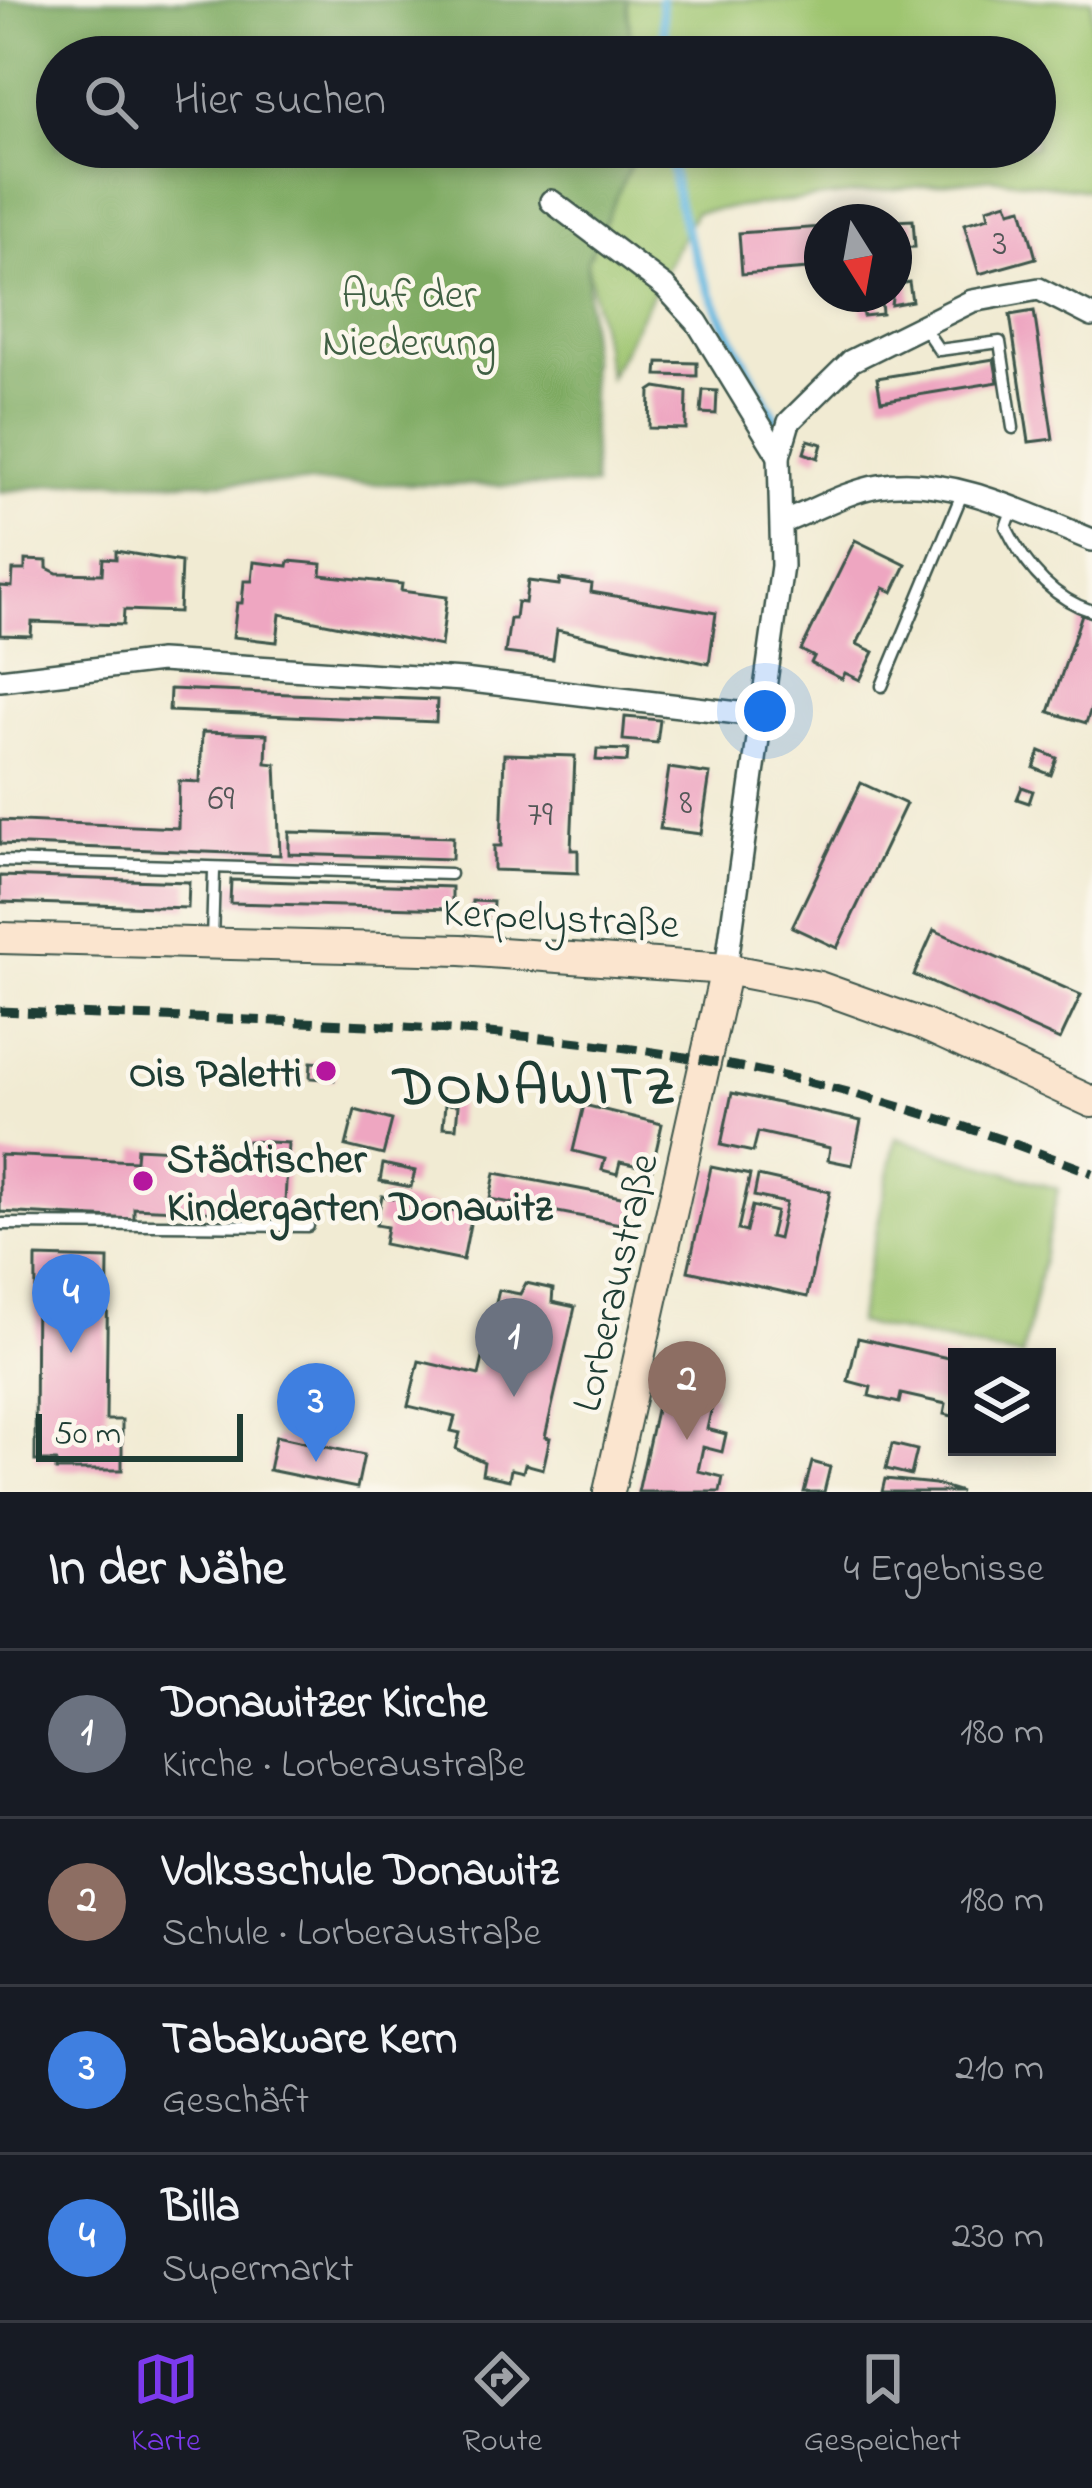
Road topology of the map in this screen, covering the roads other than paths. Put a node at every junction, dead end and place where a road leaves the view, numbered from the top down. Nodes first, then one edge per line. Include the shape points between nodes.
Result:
1 (551, 201) dead end
2 (1092, 316) edge
3 (921, 322) junction
4 (1013, 428) dead end
5 (779, 456) junction
6 (962, 494) junction
7 (1013, 508) junction
8 (784, 522) junction
9 (1092, 540) edge
10 (1092, 611) edge
11 (0, 680) edge
12 (882, 686) dead end
13 (763, 716) junction
14 (0, 861) edge
15 (214, 871) junction
16 (450, 874) dead end
17 (0, 938) edge
18 (212, 944) junction
19 (726, 969) junction
20 (1092, 1102) edge
21 (0, 1224) edge
22 (308, 1226) dead end
23 (609, 1492) edge

1 - 5 street via 681,304 722,356
2 - 3 street via 1039,289 1005,291
3 - 4 lane via 939,350 1000,342
3 - 5 street via 810,396 789,422
5 - 8 street, Lorberaustraße
6 - 7 street
6 - 8 street via 931,484 877,486
6 - 12 lane
7 - 9 street
7 - 10 lane via 1006,527 1019,554 1062,602
8 - 13 street, Lorberaustraße
11 - 13 street via 160,662 464,680
13 - 19 street, Lorberaustraße
14 - 15 lane
15 - 16 lane
15 - 18 lane
17 - 18 main road, Kerpelystraße
18 - 19 main road, Kerpelystraße via 461,950
19 - 20 main road, Kerpelystraße via 819,988 922,1024
19 - 23 main road, Lorberaustraße
21 - 22 lane

